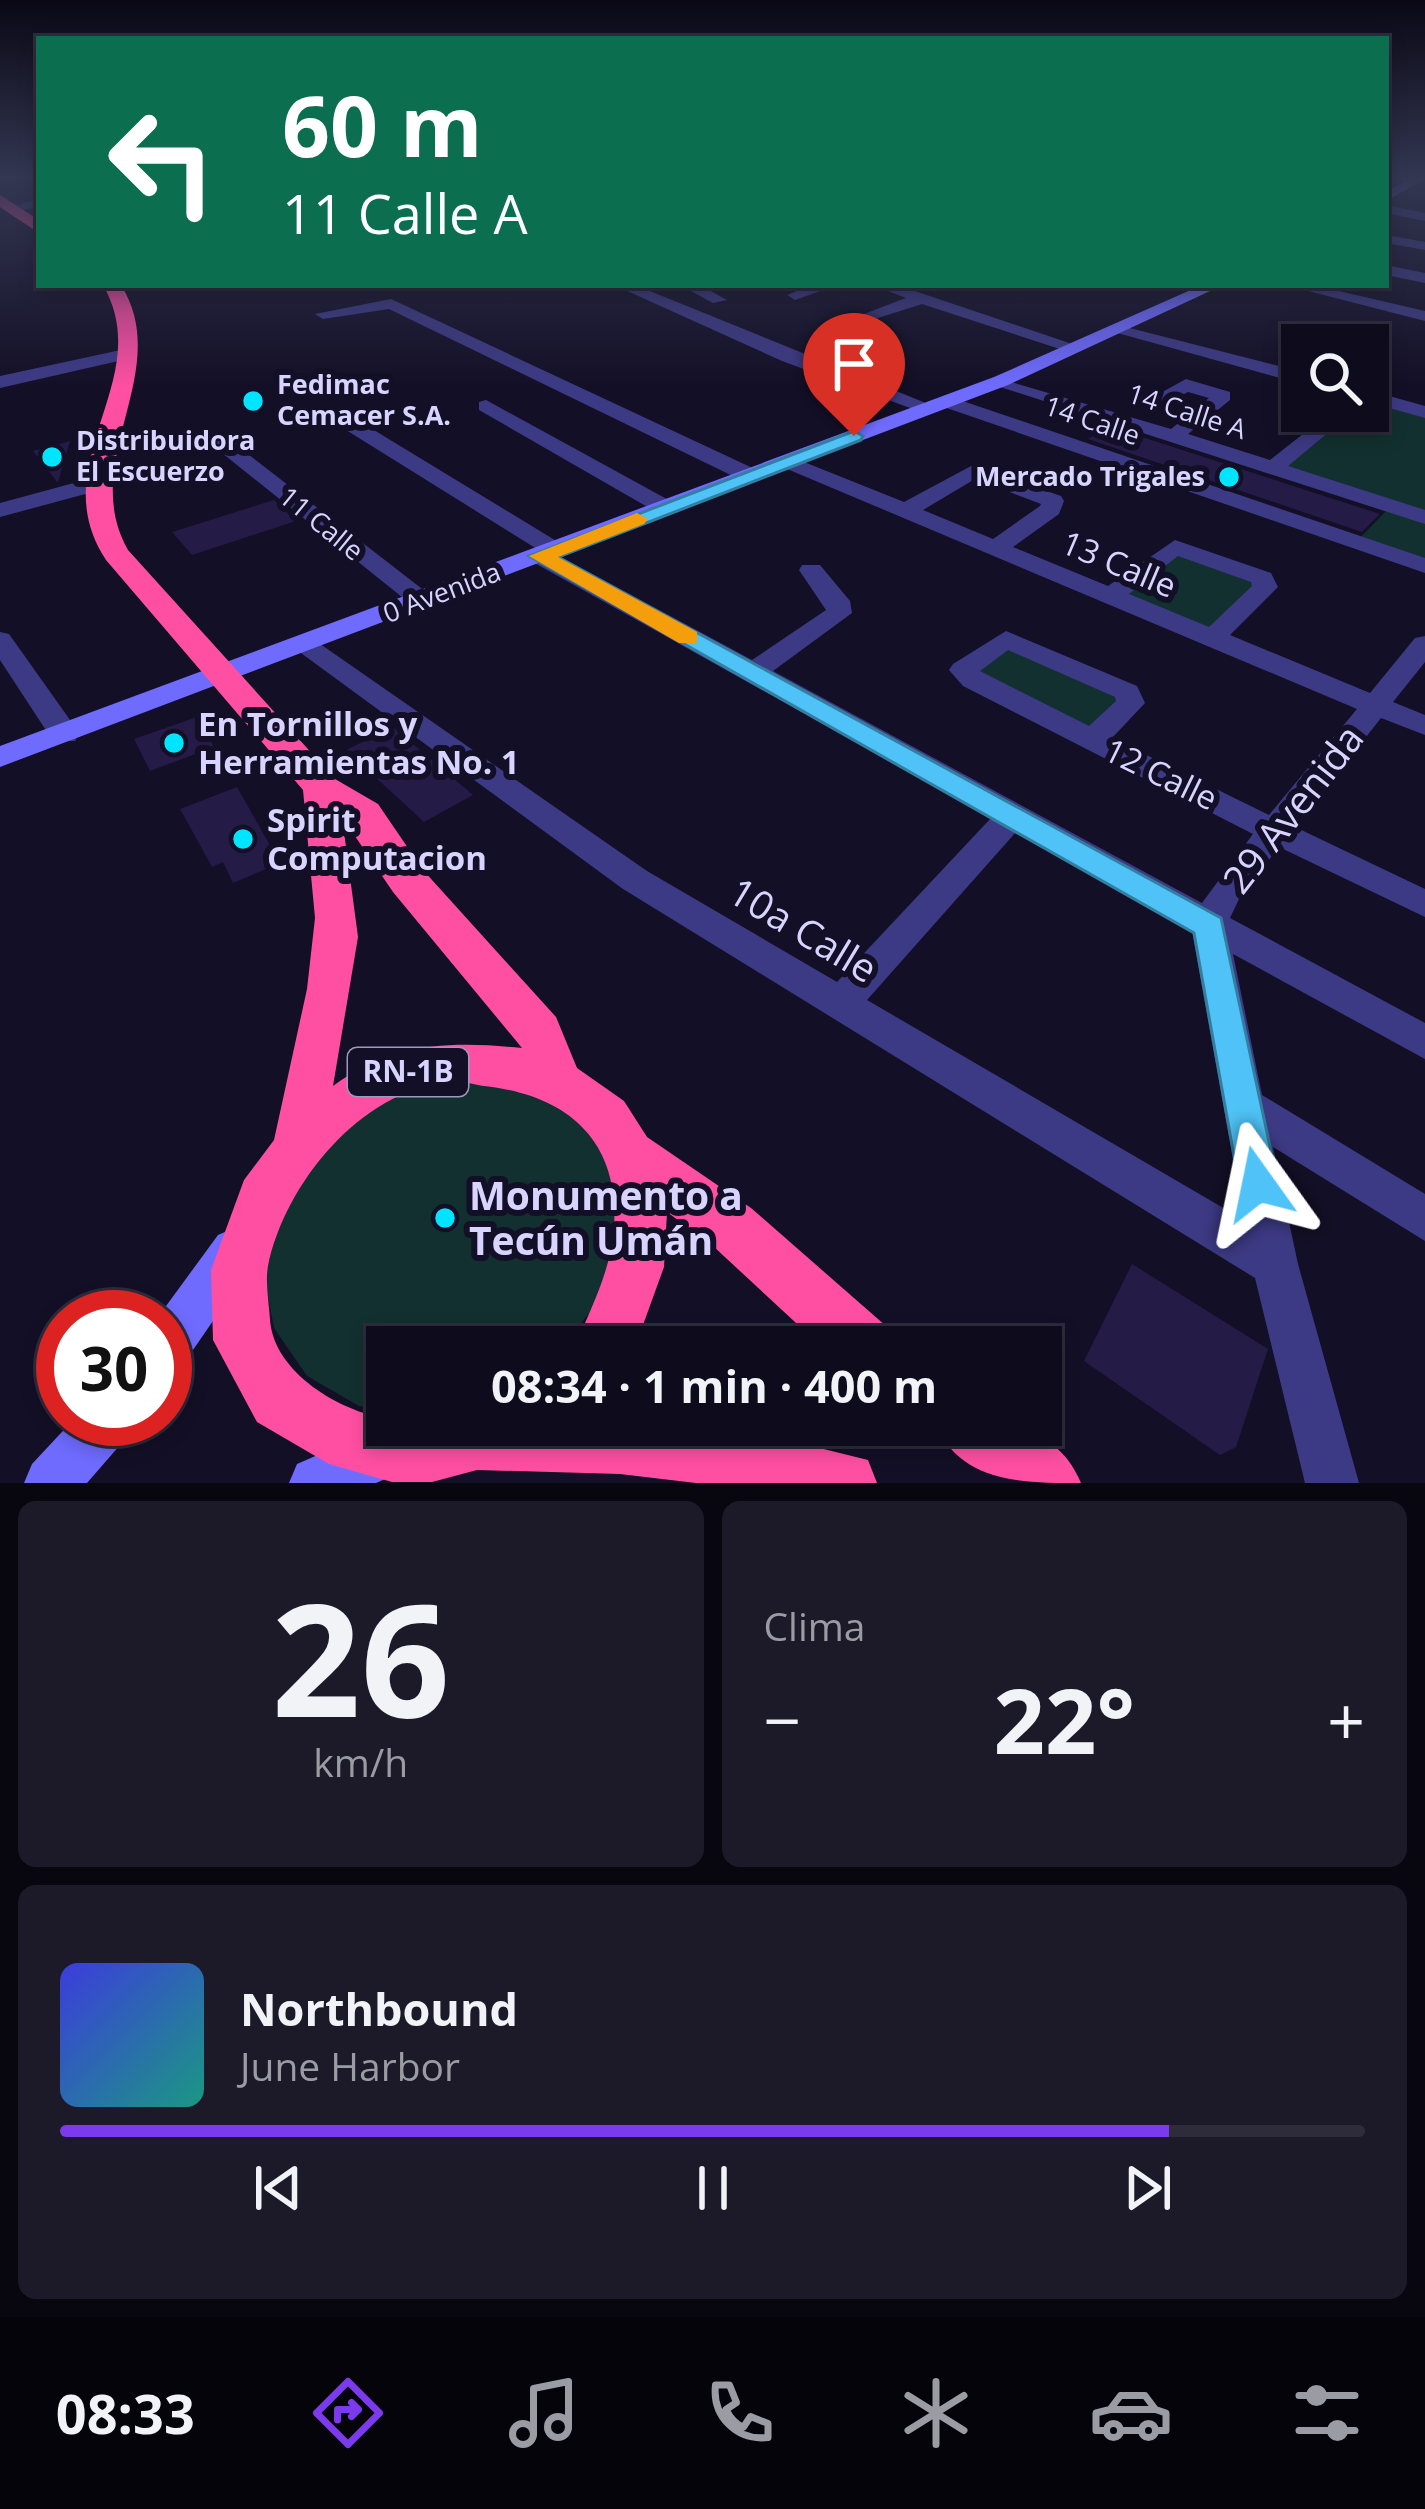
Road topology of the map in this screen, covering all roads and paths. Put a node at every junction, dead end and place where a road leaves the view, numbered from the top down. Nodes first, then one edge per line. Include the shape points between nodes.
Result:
1 (1389, 271) edge
2 (1425, 278) edge
3 (114, 288) edge
4 (629, 288) edge
5 (694, 288) edge
6 (820, 288) edge
7 (890, 288) edge
8 (1208, 288) edge
9 (1306, 288) edge
10 (795, 296) dead end
11 (922, 298) junction
12 (686, 311) junction
13 (323, 314) dead end
14 (1425, 316) edge
15 (862, 321) dead end
16 (1120, 328) junction
17 (1075, 348) junction
18 (130, 352) junction
19 (1281, 372) edge
20 (1001, 381) junction
21 (0, 382) edge
22 (1389, 402) edge
23 (936, 405) junction
24 (486, 406) dead end
25 (329, 411) dead end
26 (1202, 412) junction
27 (1425, 412) edge
28 (1318, 432) edge
29 (1173, 436) junction
30 (224, 445) dead end
31 (788, 462) junction
32 (1273, 468) junction
33 (751, 476) junction
34 (96, 484) junction
35 (666, 508) junction
36 (0, 510) edge
37 (905, 511) junction
38 (1425, 517) edge
39 (995, 548) junction
40 (548, 553) junction
41 (1425, 566) edge
42 (811, 570) dead end
43 (1110, 596) junction
44 (421, 601) junction
45 (1212, 638) junction
46 (0, 640) edge
47 (1425, 644) edge
48 (303, 645) junction
49 (752, 673) junction
50 (222, 675) junction
51 (1375, 705) junction
52 (1425, 726) edge
53 (64, 734) junction
54 (1092, 740) junction
55 (0, 757) edge
56 (322, 788) junction
57 (1011, 817) junction
58 (1276, 831) junction
59 (1425, 904) edge
60 (1209, 926) junction
61 (840, 1004) junction
62 (1425, 1042) edge
63 (557, 1078) junction
64 (1242, 1104) junction
65 (299, 1140) junction
66 (631, 1154) junction
67 (1425, 1219) edge
68 (244, 1236) junction
69 (1275, 1264) junction
70 (192, 1310) edge
71 (614, 1326) edge
72 (842, 1326) edge
73 (85, 1446) edge
74 (452, 1446) edge
75 (673, 1446) edge
76 (996, 1446) edge
77 (382, 1452) junction
78 (52, 1483) edge
79 (316, 1483) edge
80 (845, 1483) edge
81 (1049, 1483) edge
82 (1332, 1483) edge

1 - 2 street
3 - 18 highway, RN-1B via 131,315
4 - 12 street, 14 Calle
5 - 12 street via 719,300
6 - 10 street
7 - 11 street
8 - 16 street, 0 Avenida
9 - 14 street
11 - 15 street
11 - 17 street
12 - 23 street, 14 Calle
13 - 33 street via 391,304
16 - 17 street, 0 Avenida
16 - 19 street
17 - 20 street, 0 Avenida
18 - 21 street
18 - 34 highway, RN-1B
20 - 23 street, 0 Avenida
20 - 29 street, 14 Calle A
22 - 27 street
23 - 31 street, 0 Avenida
23 - 41 street, 14 Calle
24 - 35 street
25 - 40 street
26 - 26 street via 1223,396 1186,385 1162,400
26 - 29 street
28 - 32 street
29 - 32 street, 14 Calle A
30 - 44 street, 11 Calle
31 - 33 street, 0 Avenida
31 - 37 street, 13 Calle
32 - 38 street, 14 Calle A
33 - 35 street, 0 Avenida
34 - 36 street
34 - 50 highway, RN-1B via 98,518 116,554
35 - 40 street, 0 Avenida
37 - 39 street, 13 Calle
37 - 39 street via 973,471 1053,501
39 - 43 street, 13 Calle
40 - 44 street, 0 Avenida
40 - 49 street
42 - 49 street via 839,607 833,619
43 - 45 street, 13 Calle
43 - 45 street via 1178,546 1264,581
44 - 48 street, 0 Avenida
45 - 51 street, 13 Calle
46 - 53 street
47 - 51 street, 29 Avenida
48 - 50 street, 0 Avenida
48 - 61 street, 10a Calle via 635,880
49 - 57 street
50 - 53 street, 0 Avenida
50 - 56 highway, RN-1B
51 - 52 street, 13 Calle
51 - 58 street, 29 Avenida
53 - 55 street, 0 Avenida
54 - 54 street, 12 Calle via 964,672 1001,640 1131,697
54 - 58 street, 12 Calle
56 - 63 highway, RN-1B via 364,813 408,881 539,1031
56 - 65 highway, RN-1B via 337,931
57 - 60 street
57 - 61 street
58 - 59 street, 12 Calle
58 - 60 street, 29 Avenida via 1224,893
60 - 62 street
60 - 64 street, 29 Avenida
61 - 69 street, 10a Calle
63 - 65 highway, RN-1B via 508,1062 454,1060 346,1100
63 - 66 highway, RN-1B via 599,1107
64 - 67 street
64 - 69 street, 29 Avenida
65 - 68 highway, RN-1B
66 - 71 highway, RN-1B via 645,1213 637,1279
66 - 72 highway, RN-1B via 732,1227
68 - 70 street
68 - 77 highway, RN-1B via 240,1328 266,1387 315,1431
69 - 82 street, 29 Avenida
73 - 78 street
74 - 77 highway, RN-1B
75 - 80 highway, RN-1B
76 - 81 highway
77 - 79 street

